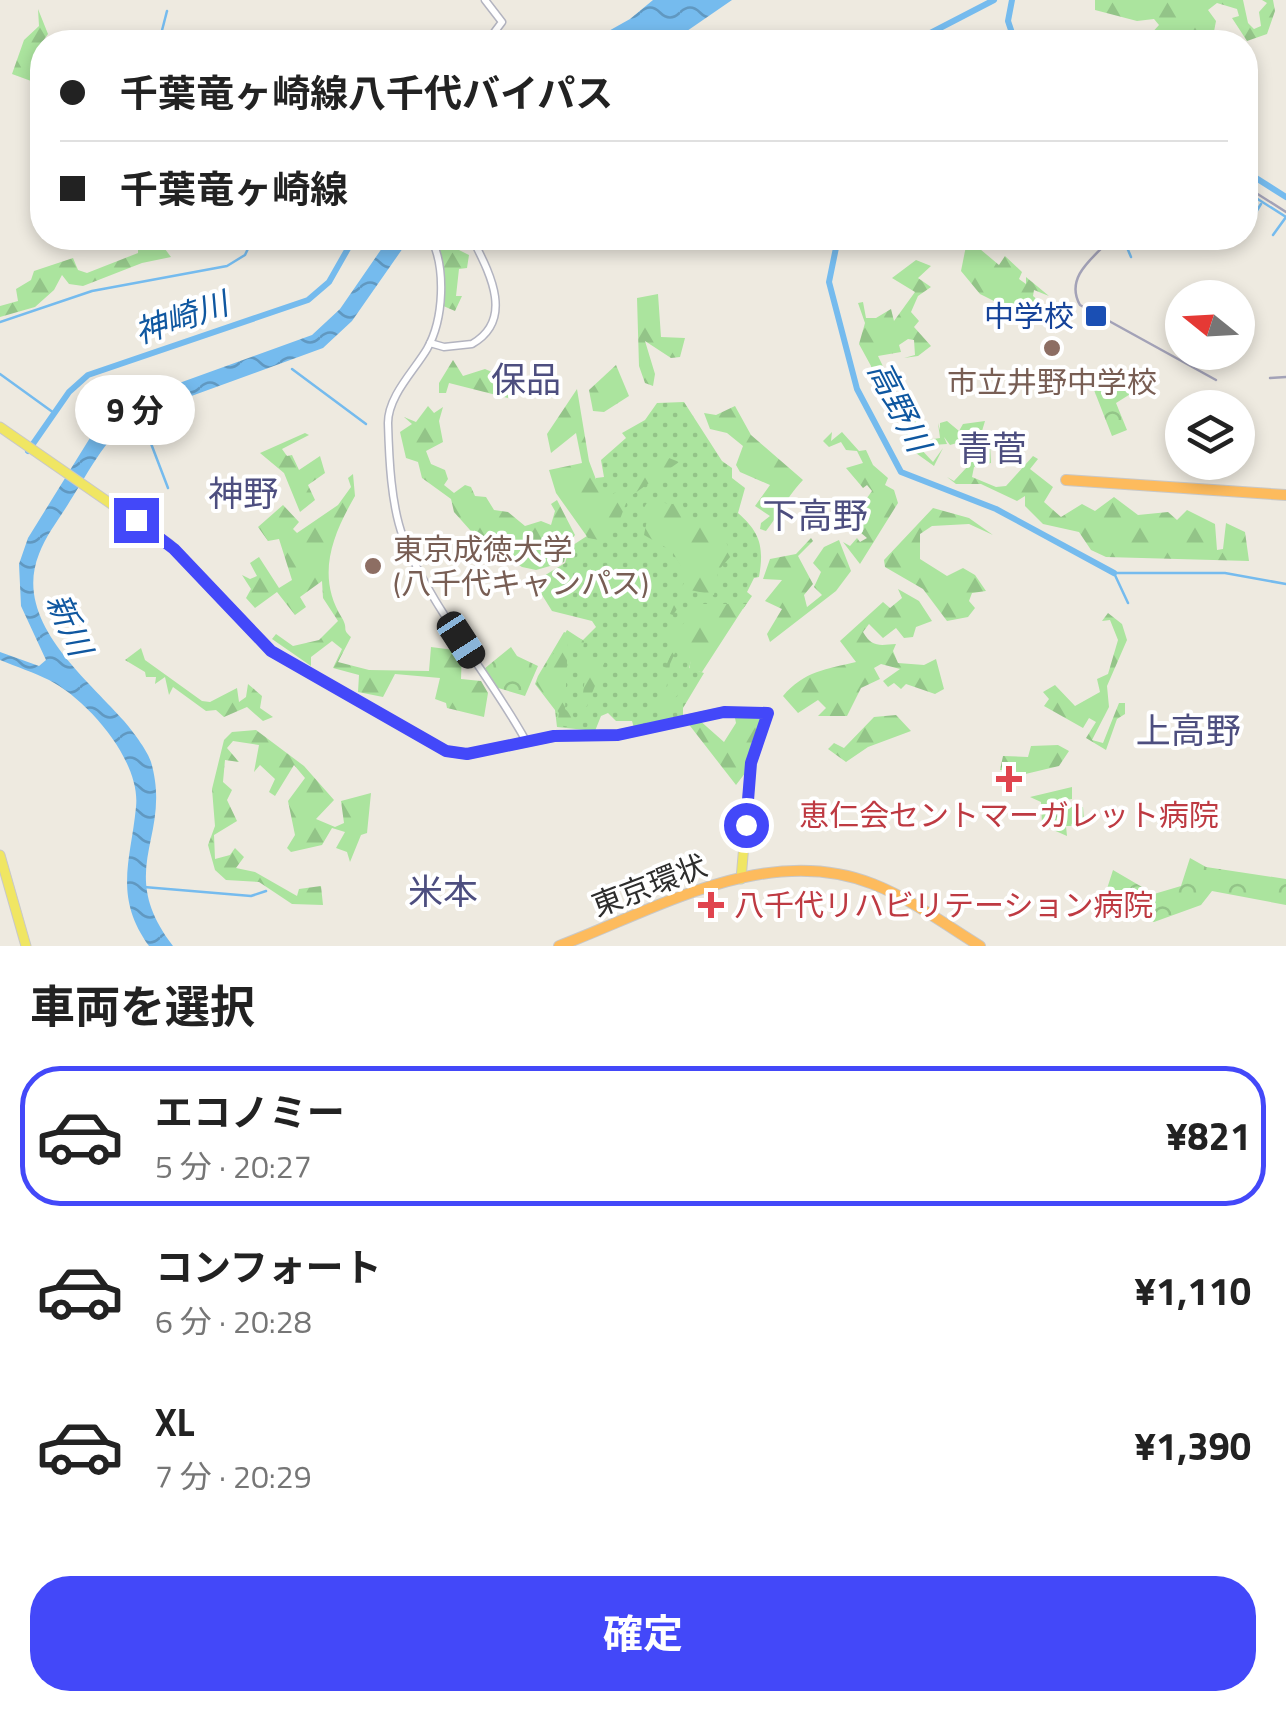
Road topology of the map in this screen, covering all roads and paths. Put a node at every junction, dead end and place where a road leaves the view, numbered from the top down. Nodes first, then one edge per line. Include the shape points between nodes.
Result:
1 (486, 0) edge
2 (496, 30) edge
3 (433, 250) edge
4 (478, 250) edge
5 (430, 343) junction
6 (0, 427) edge
7 (1066, 480) dead end
8 (1286, 495) edge
9 (526, 741) junction
10 (0, 856) edge
11 (741, 878) junction
12 (974, 941) edge
13 (26, 946) edge
14 (562, 946) edge

1 - 2 main road via 502,22
3 - 5 main road via 440,280
4 - 5 main road via 492,277 493,319 472,344
5 - 9 main road via 389,415 398,522 461,640
6 - 9 main road via 166,542 251,634 308,674 446,751 467,754
7 - 8 highway
9 - 11 main road via 626,734 724,712 768,713 751,763
10 - 13 main road
11 - 12 highway, 東京環状 via 799,872 855,880
11 - 14 highway, 東京環状

